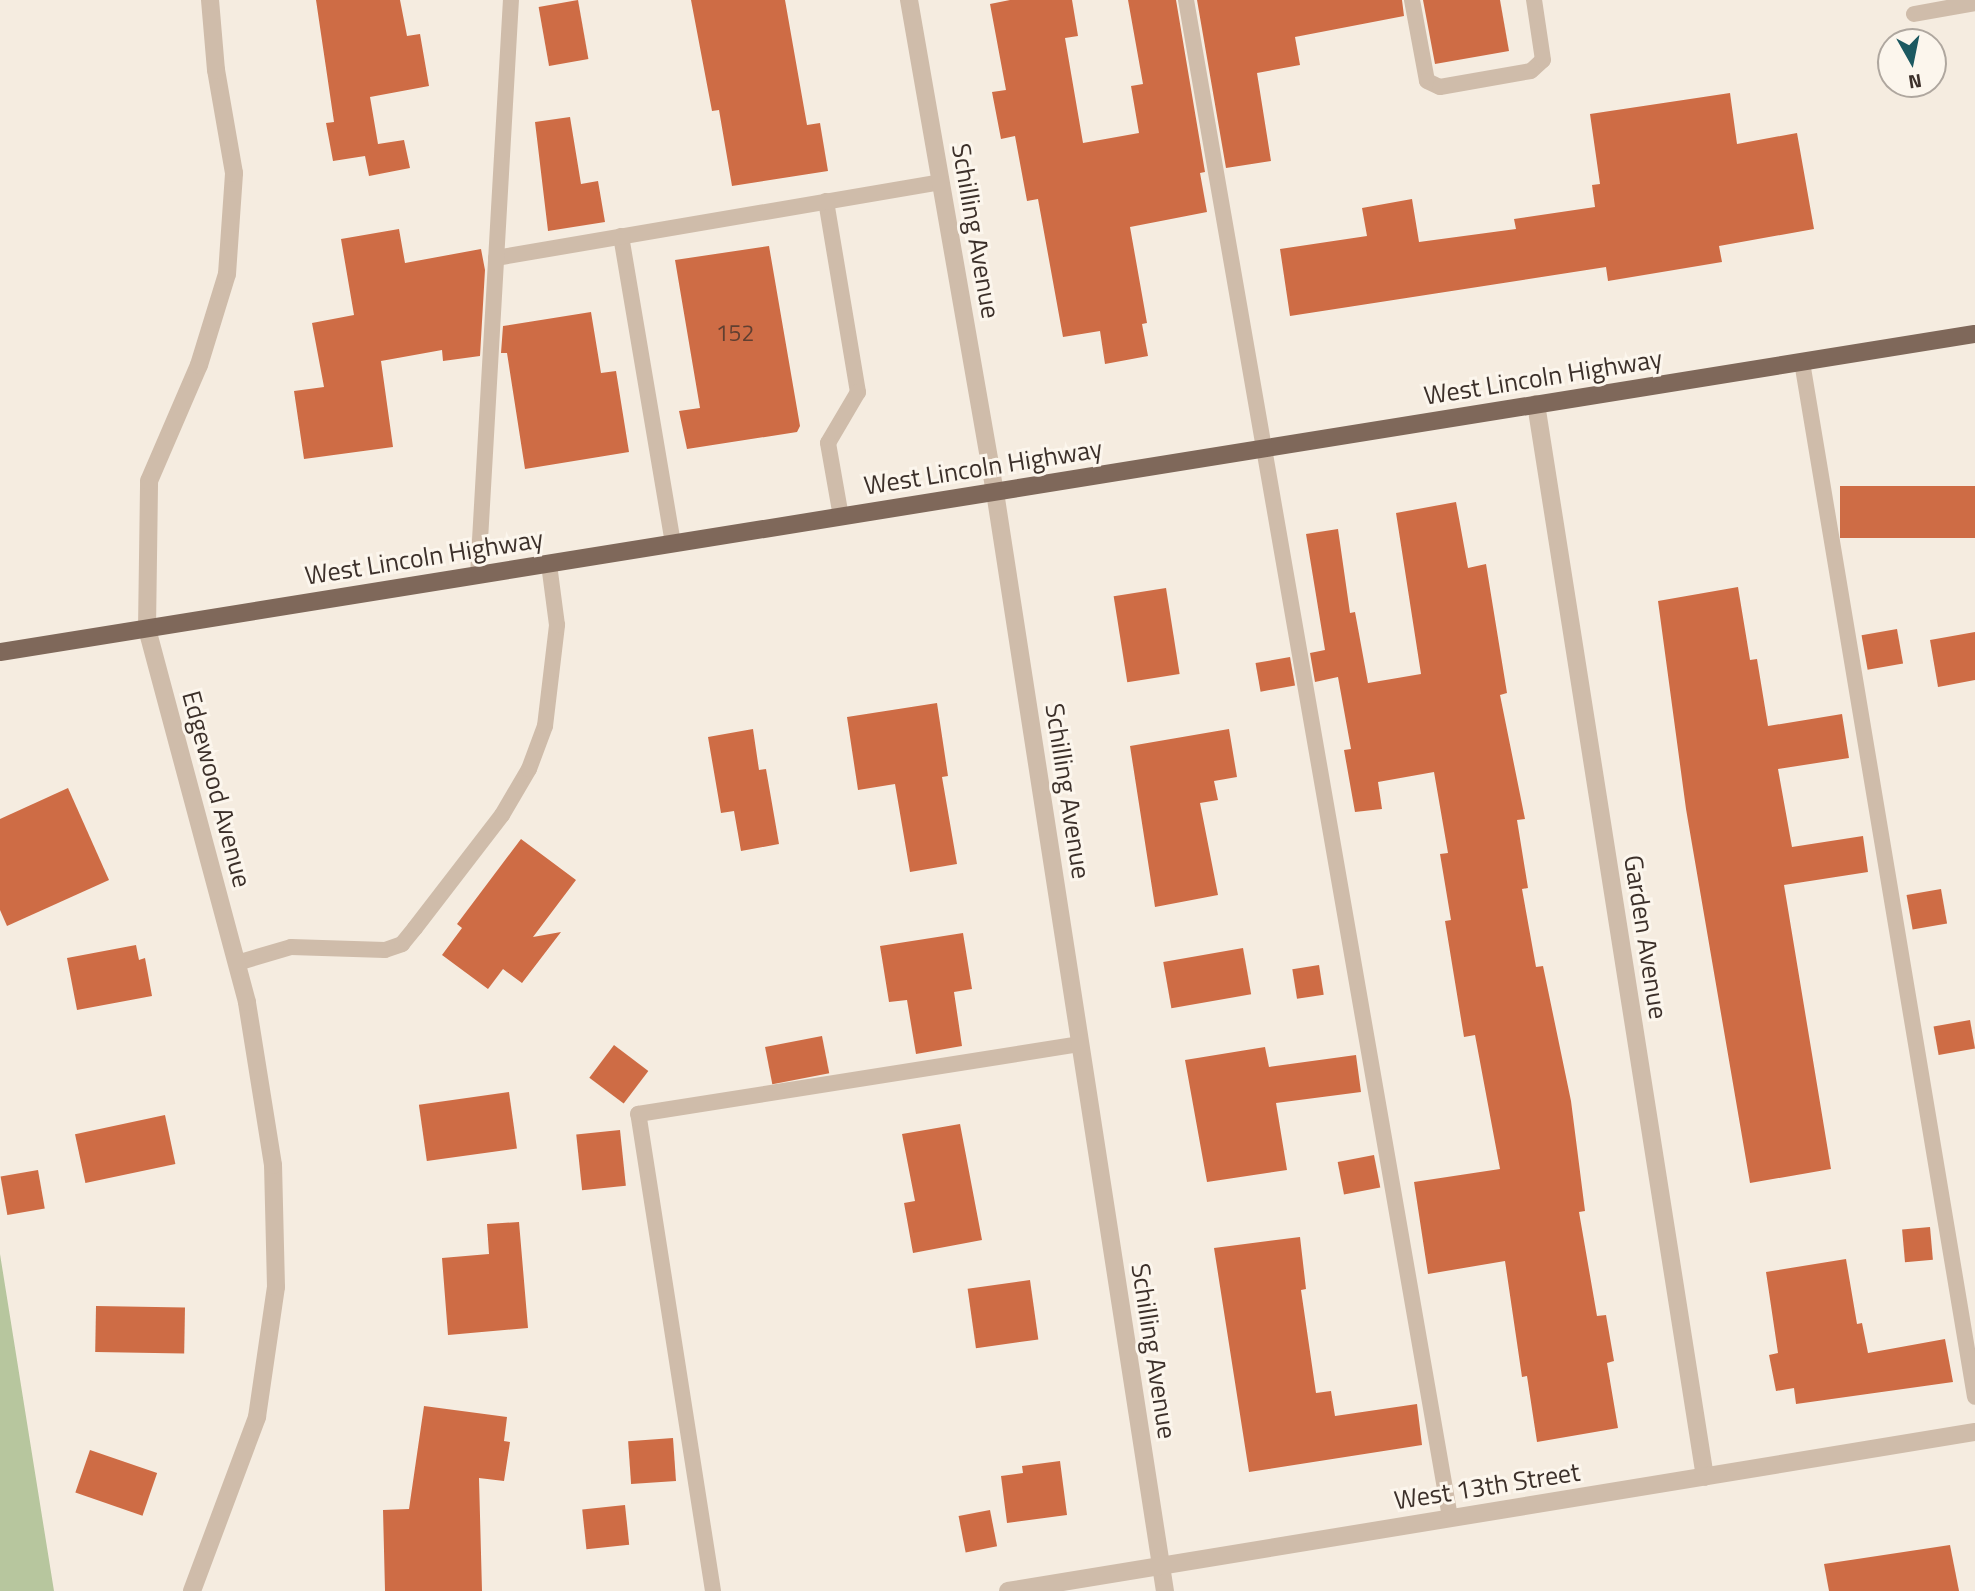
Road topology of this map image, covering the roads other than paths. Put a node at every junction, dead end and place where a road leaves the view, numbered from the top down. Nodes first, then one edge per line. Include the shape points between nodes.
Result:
1 (210, 0) edge
2 (512, 0) edge
3 (909, 0) edge
4 (1186, 0) edge
5 (1412, 0) edge
6 (1534, 0) edge
7 (1975, 2) edge
8 (1914, 15) dead end
9 (941, 182) junction
10 (826, 201) junction
11 (621, 236) junction
12 (496, 258) junction
13 (1975, 334) edge
14 (1802, 362) junction
15 (1536, 404) junction
16 (1262, 449) junction
17 (995, 492) junction
18 (841, 517) junction
19 (673, 543) junction
20 (549, 564) junction
21 (478, 575) junction
22 (147, 629) junction
23 (0, 652) edge
24 (237, 963) junction
25 (1080, 1044) junction
26 (1975, 1398) edge
27 (1975, 1432) edge
28 (1704, 1477) junction
29 (1450, 1518) junction
30 (1161, 1566) junction
31 (192, 1591) edge
32 (713, 1591) edge
33 (1008, 1591) edge
34 (1165, 1591) edge

1 - 22 street, Edgewood Avenue via 216,70 234,173 227,274 199,365 149,481
2 - 12 lane
3 - 9 street, Schilling Avenue
4 - 16 lane
5 - 6 lane via 1427,80 1440,87 1531,71 1543,60
7 - 8 lane
9 - 10 lane
9 - 17 street, Schilling Avenue
10 - 11 lane
10 - 18 lane via 858,392 828,443
11 - 12 lane
11 - 19 lane
12 - 21 lane
13 - 14 main road, West Lincoln Highway
14 - 15 main road, West Lincoln Highway
14 - 26 lane
15 - 16 main road, West Lincoln Highway
15 - 28 street, Garden Avenue
16 - 17 main road, West Lincoln Highway
16 - 29 lane
17 - 18 main road, West Lincoln Highway
17 - 25 street, Schilling Avenue
18 - 19 main road, West Lincoln Highway
19 - 20 main road, West Lincoln Highway
20 - 21 main road, West Lincoln Highway
20 - 24 lane via 557,625 545,726 529,769 502,816 423,918 401,944 386,950 291,947
21 - 22 main road, West Lincoln Highway
22 - 23 main road, West Lincoln Highway
22 - 24 street, Edgewood Avenue
24 - 31 street, Edgewood Avenue via 273,1165 276,1287 257,1417
25 - 30 street, Schilling Avenue
25 - 32 lane via 638,1114
27 - 28 street, West 13th Street
28 - 29 street, West 13th Street
29 - 30 street, West 13th Street
30 - 33 street, West 13th Street
30 - 34 street, Schilling Avenue

